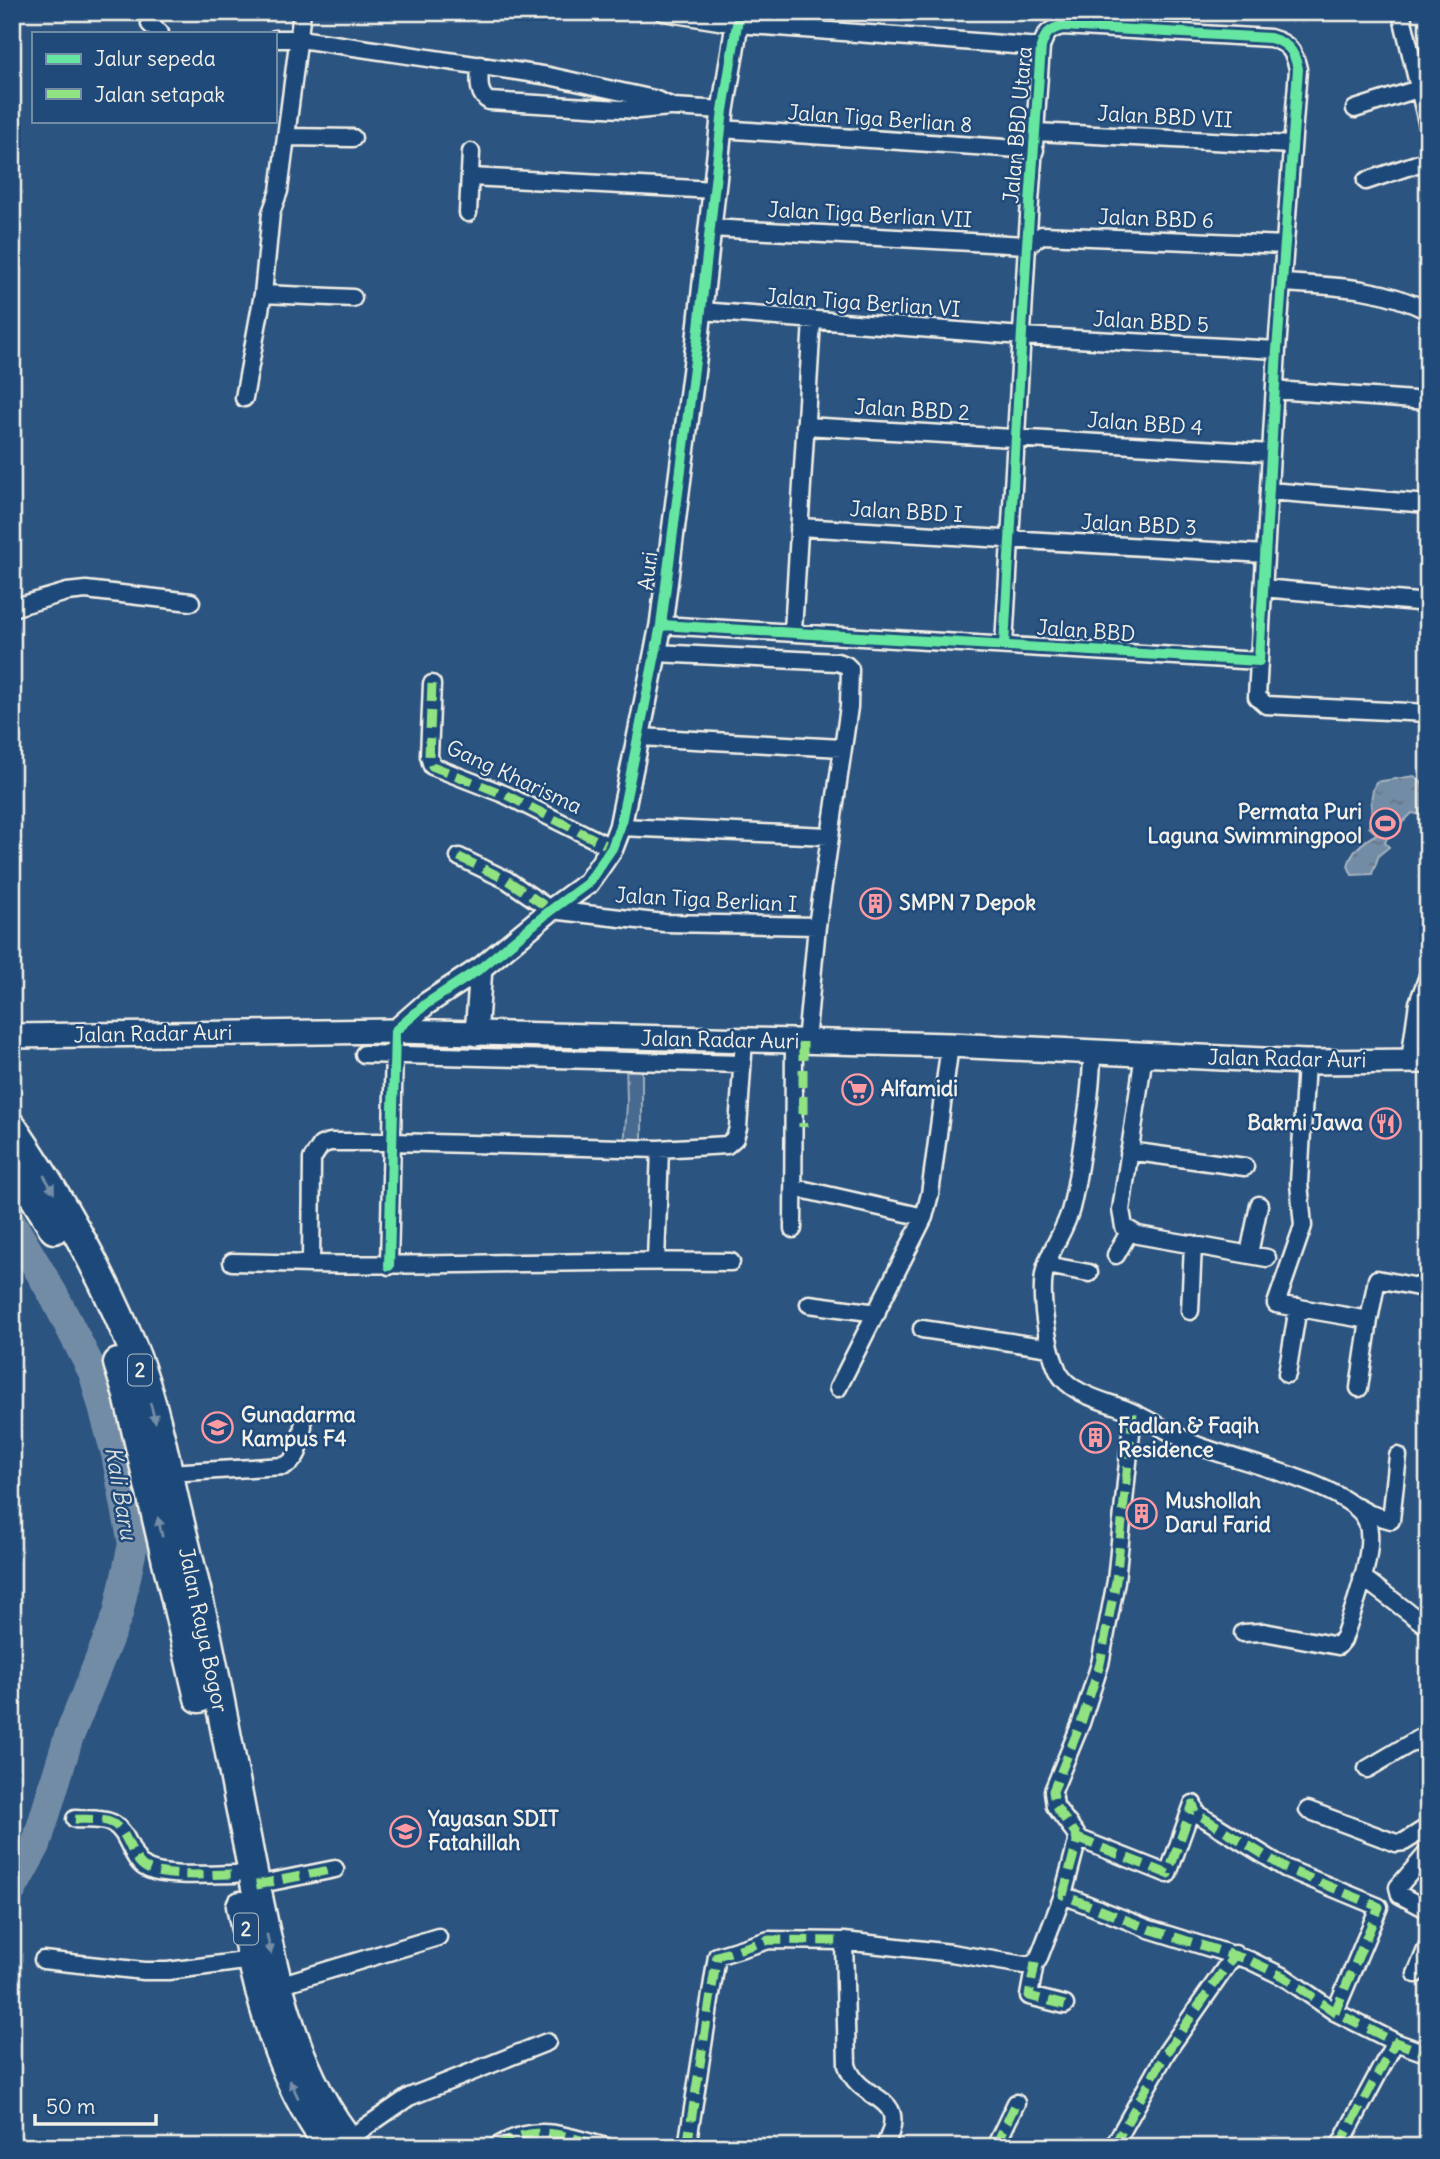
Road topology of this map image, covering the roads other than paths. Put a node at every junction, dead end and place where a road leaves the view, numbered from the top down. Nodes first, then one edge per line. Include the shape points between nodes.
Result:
1 (149, 12) edge
2 (302, 12) edge
3 (663, 12) edge
4 (1401, 12) edge
5 (738, 18) edge
6 (159, 32) edge
7 (276, 39) edge
8 (300, 39) junction
9 (1041, 47) junction
10 (480, 65) junction
11 (549, 76) junction
12 (1418, 89) junction
13 (547, 105) junction
14 (673, 107) junction
15 (1355, 109) dead end
16 (722, 120) junction
17 (1428, 126) edge
18 (1036, 132) junction
19 (286, 137) junction
20 (353, 138) dead end
21 (1292, 145) junction
22 (1035, 150) junction
23 (471, 152) dead end
24 (1428, 160) edge
25 (471, 177) junction
26 (1366, 181) dead end
27 (714, 190) junction
28 (468, 213) dead end
29 (710, 228) junction
30 (1027, 245) junction
31 (1285, 245) junction
32 (1284, 283) junction
33 (263, 294) junction
34 (353, 298) dead end
35 (701, 311) junction
36 (1428, 311) edge
37 (812, 321) junction
38 (1022, 336) junction
39 (1277, 351) junction
40 (1275, 390) junction
41 (244, 398) dead end
42 (1428, 401) edge
43 (805, 426) junction
44 (1016, 437) junction
45 (1271, 453) junction
46 (1269, 491) junction
47 (1428, 504) edge
48 (799, 527) junction
49 (1010, 539) junction
50 (1265, 554) junction
51 (1263, 588) junction
52 (191, 602) dead end
53 (1428, 603) edge
54 (12, 608) edge
55 (660, 625) junction
56 (793, 631) junction
57 (1004, 645) junction
58 (656, 653) junction
59 (1259, 661) junction
60 (432, 684) dead end
61 (1428, 713) edge
62 (640, 737) junction
63 (842, 748) junction
64 (620, 827) junction
65 (829, 836) junction
66 (612, 848) junction
67 (460, 857) dead end
68 (551, 910) junction
69 (817, 926) junction
70 (481, 968) junction
71 (1428, 976) edge
72 (395, 1031) junction
73 (476, 1035) junction
74 (12, 1036) edge
75 (744, 1040) junction
76 (801, 1042) junction
77 (950, 1045) junction
78 (1092, 1051) junction
79 (364, 1054) dead end
80 (1144, 1054) junction
81 (394, 1055) junction
82 (1419, 1060) edge
83 (1306, 1062) junction
84 (743, 1065) junction
85 (12, 1127) edge
86 (803, 1127) dead end
87 (391, 1142) junction
88 (660, 1149) junction
89 (1129, 1151) junction
90 (12, 1161) edge
91 (1245, 1167) dead end
92 (805, 1191) dead end
93 (1259, 1205) dead end
94 (924, 1217) junction
95 (793, 1229) dead end
96 (1129, 1232) junction
97 (1193, 1244) junction
98 (1249, 1254) junction
99 (1116, 1255) dead end
100 (1267, 1258) dead end
101 (656, 1261) junction
102 (232, 1262) dead end
103 (731, 1262) dead end
104 (311, 1264) junction
105 (1046, 1265) junction
106 (388, 1266) junction
107 (1089, 1273) dead end
108 (1428, 1289) edge
109 (809, 1304) dead end
110 (1298, 1307) junction
111 (1190, 1311) dead end
112 (877, 1313) junction
113 (1369, 1320) junction
114 (922, 1329) dead end
115 (1051, 1348) junction
116 (1287, 1374) dead end
117 (838, 1388) dead end
118 (1359, 1388) dead end
119 (1133, 1413) junction
120 (303, 1426) dead end
121 (1398, 1456) dead end
122 (168, 1473) junction
123 (1352, 1504) junction
124 (1363, 1577) junction
125 (1428, 1627) edge
126 (1243, 1633) dead end
127 (197, 1639) junction
128 (1428, 1733) edge
129 (1367, 1769) dead end
130 (1308, 1811) dead end
131 (75, 1819) dead end
132 (1426, 1827) edge
133 (1077, 1838) junction
134 (1428, 1852) edge
135 (335, 1869) dead end
136 (245, 1880) junction
137 (1063, 1895) junction
138 (1428, 1910) edge
139 (438, 1937) dead end
140 (844, 1941) junction
141 (1428, 1945) edge
142 (1235, 1954) junction
143 (43, 1960) dead end
144 (252, 1960) junction
145 (1035, 1963) junction
146 (1416, 1974) dead end
147 (279, 1985) junction
148 (1065, 2005) dead end
149 (1335, 2012) junction
150 (547, 2042) dead end
151 (1395, 2042) junction
152 (1428, 2054) edge
153 (1016, 2103) dead end
154 (344, 2144) edge
155 (496, 2147) edge
156 (607, 2147) edge
157 (687, 2147) edge
158 (884, 2147) edge
159 (995, 2147) edge
160 (1113, 2147) edge
161 (1339, 2147) edge

1 - 6 street via 150,24
2 - 8 street
3 - 5 street
4 - 12 street
5 - 9 street
5 - 16 street, Auri
7 - 8 street
8 - 10 street
8 - 19 street
9 - 18 street, Jalan BBD Utara
9 - 21 street, Jalan BBD Utara via 1049,30 1063,26 1282,41 1290,46 1298,69
10 - 11 street
10 - 13 street via 480,90 485,99
11 - 13 street
11 - 14 street
12 - 15 street
12 - 17 street
13 - 14 street via 638,110
14 - 16 street, Jalan Tiga Berlian 8
16 - 22 street, Jalan Tiga Berlian 8
16 - 27 street, Auri
18 - 21 street, Jalan BBD VII
18 - 22 street, Jalan BBD Utara
19 - 20 street
19 - 33 street via 271,214
21 - 31 street, Jalan BBD Utara
22 - 30 street, Jalan BBD Utara
23 - 25 street
24 - 26 street
25 - 27 street
25 - 28 street
27 - 29 street, Auri
29 - 30 street, Jalan Tiga Berlian VII
29 - 35 street, Auri
30 - 31 street, Jalan BBD 6 via 1042,236
30 - 38 street, Jalan BBD Utara
31 - 32 street, Jalan BBD Utara
32 - 36 street via 1385,293
32 - 39 street, Jalan BBD Utara
33 - 34 street
33 - 41 street
35 - 37 street, Jalan Tiga Berlian VI
35 - 55 street, Auri
37 - 38 street, Jalan Tiga Berlian VI
37 - 43 street
38 - 39 street, Jalan BBD 5
38 - 44 street, Jalan BBD Utara
39 - 40 street, Jalan BBD Utara
40 - 42 street
40 - 45 street, Jalan BBD Utara
43 - 44 street, Jalan BBD 2
43 - 48 street
44 - 45 street, Jalan BBD 4
44 - 49 street, Jalan BBD Utara
45 - 46 street
46 - 47 street
46 - 50 street
48 - 49 street, Jalan BBD I
48 - 56 street
49 - 50 street, Jalan BBD 3
49 - 57 street, Jalan BBD Utara
50 - 51 street
51 - 53 street
51 - 59 street
52 - 54 street via 86,590
55 - 56 street, Jalan BBD
55 - 58 street, Auri
56 - 57 street, Jalan BBD
57 - 59 street, Jalan BBD
58 - 62 street, Auri
58 - 63 street via 846,665 851,674
59 - 61 street via 1257,697 1266,705
60 - 66 street, Gang Kharisma via 432,765 506,794
62 - 63 street
62 - 64 street, Auri
63 - 65 street
64 - 65 street
64 - 66 street, Auri
65 - 69 street
66 - 68 street, Auri via 589,883
67 - 68 street via 507,880
68 - 69 street, Jalan Tiga Berlian I via 664,923
68 - 70 street, Auri
69 - 76 street
70 - 72 street, Auri
70 - 73 street
71 - 82 street via 1418,1003
72 - 73 main road, Jalan Radar Auri
72 - 74 main road, Jalan Radar Auri
72 - 81 street
73 - 75 main road, Jalan Radar Auri
75 - 76 main road, Jalan Radar Auri
75 - 84 street
76 - 77 main road, Jalan Radar Auri
76 - 86 street
76 - 95 street
77 - 78 main road, Jalan Radar Auri
77 - 94 street
78 - 80 main road, Jalan Radar Auri
78 - 105 street via 1092,1084 1073,1202
79 - 81 street
80 - 83 main road, Jalan Radar Auri
80 - 89 street
81 - 84 street
81 - 87 street
82 - 83 main road, Jalan Radar Auri
83 - 110 street via 1299,1184 1303,1226 1276,1304
84 - 88 street via 738,1128 732,1142 720,1147
85 -> 122 highway, Jalan Raya Bogor / 2 via 49,1183 108,1292 147,1388
87 - 88 street
87 - 104 street via 331,1142 316,1150
87 - 106 street
88 - 101 street
89 - 91 street
89 - 96 street via 1121,1210
127 -> 90 highway, Jalan Raya Bogor / 2 via 115,1355 78,1273
92 - 94 street
93 - 98 street
94 - 112 street
96 - 97 street
96 - 99 street
97 - 98 street
97 - 111 street
98 - 100 street
101 - 103 street
101 - 106 street
102 - 104 street
104 - 106 street
105 - 107 street
105 - 115 street via 1044,1296
108 - 113 street via 1377,1279
109 - 112 street
110 - 113 street
110 - 116 street
112 - 117 street
113 - 118 street
114 - 115 street
115 - 119 street via 1059,1373 1068,1383
119 - 123 street via 1194,1444 1323,1488
119 - 133 street via 1116,1581 1100,1664 1054,1791 1055,1806
120 - 122 street via 298,1455 284,1466
121 - 123 street via 1391,1520
122 - 127 highway, Jalan Raya Bogor / 2
123 - 124 street via 1367,1521 1369,1533
124 - 125 street
124 - 126 street via 1338,1646 1264,1632
127 - 136 highway, Jalan Raya Bogor / 2
128 - 129 street
130 - 132 street via 1396,1843
131 - 136 street via 113,1823 149,1870
133 - 137 street
133 - 149 street via 1168,1874 1194,1804 1196,1813 1284,1868 1379,1908
134 - 138 street via 1398,1887 1400,1895
135 - 136 street
136 - 144 highway, Jalan Raya Bogor / 2
136 -> 147 highway, Jalan Raya Bogor / 2
137 - 142 street via 1149,1929
137 - 145 street
139 - 147 street
140 - 145 street
140 - 157 street via 769,1940 717,1956
140 - 158 street via 847,2065 856,2081 893,2114
141 - 146 street
142 - 149 street via 1284,1977
142 - 160 street via 1166,2053
143 - 144 street via 144,1971
154 -> 144 highway, Jalan Raya Bogor / 2 via 295,2093 269,2025
145 - 148 street via 1029,1996
147 - 154 highway, Jalan Raya Bogor / 2 via 316,2089
149 - 151 street
150 - 154 street via 409,2096
151 - 152 street
151 - 161 street
153 - 159 street
155 - 156 street via 527,2132 545,2132

